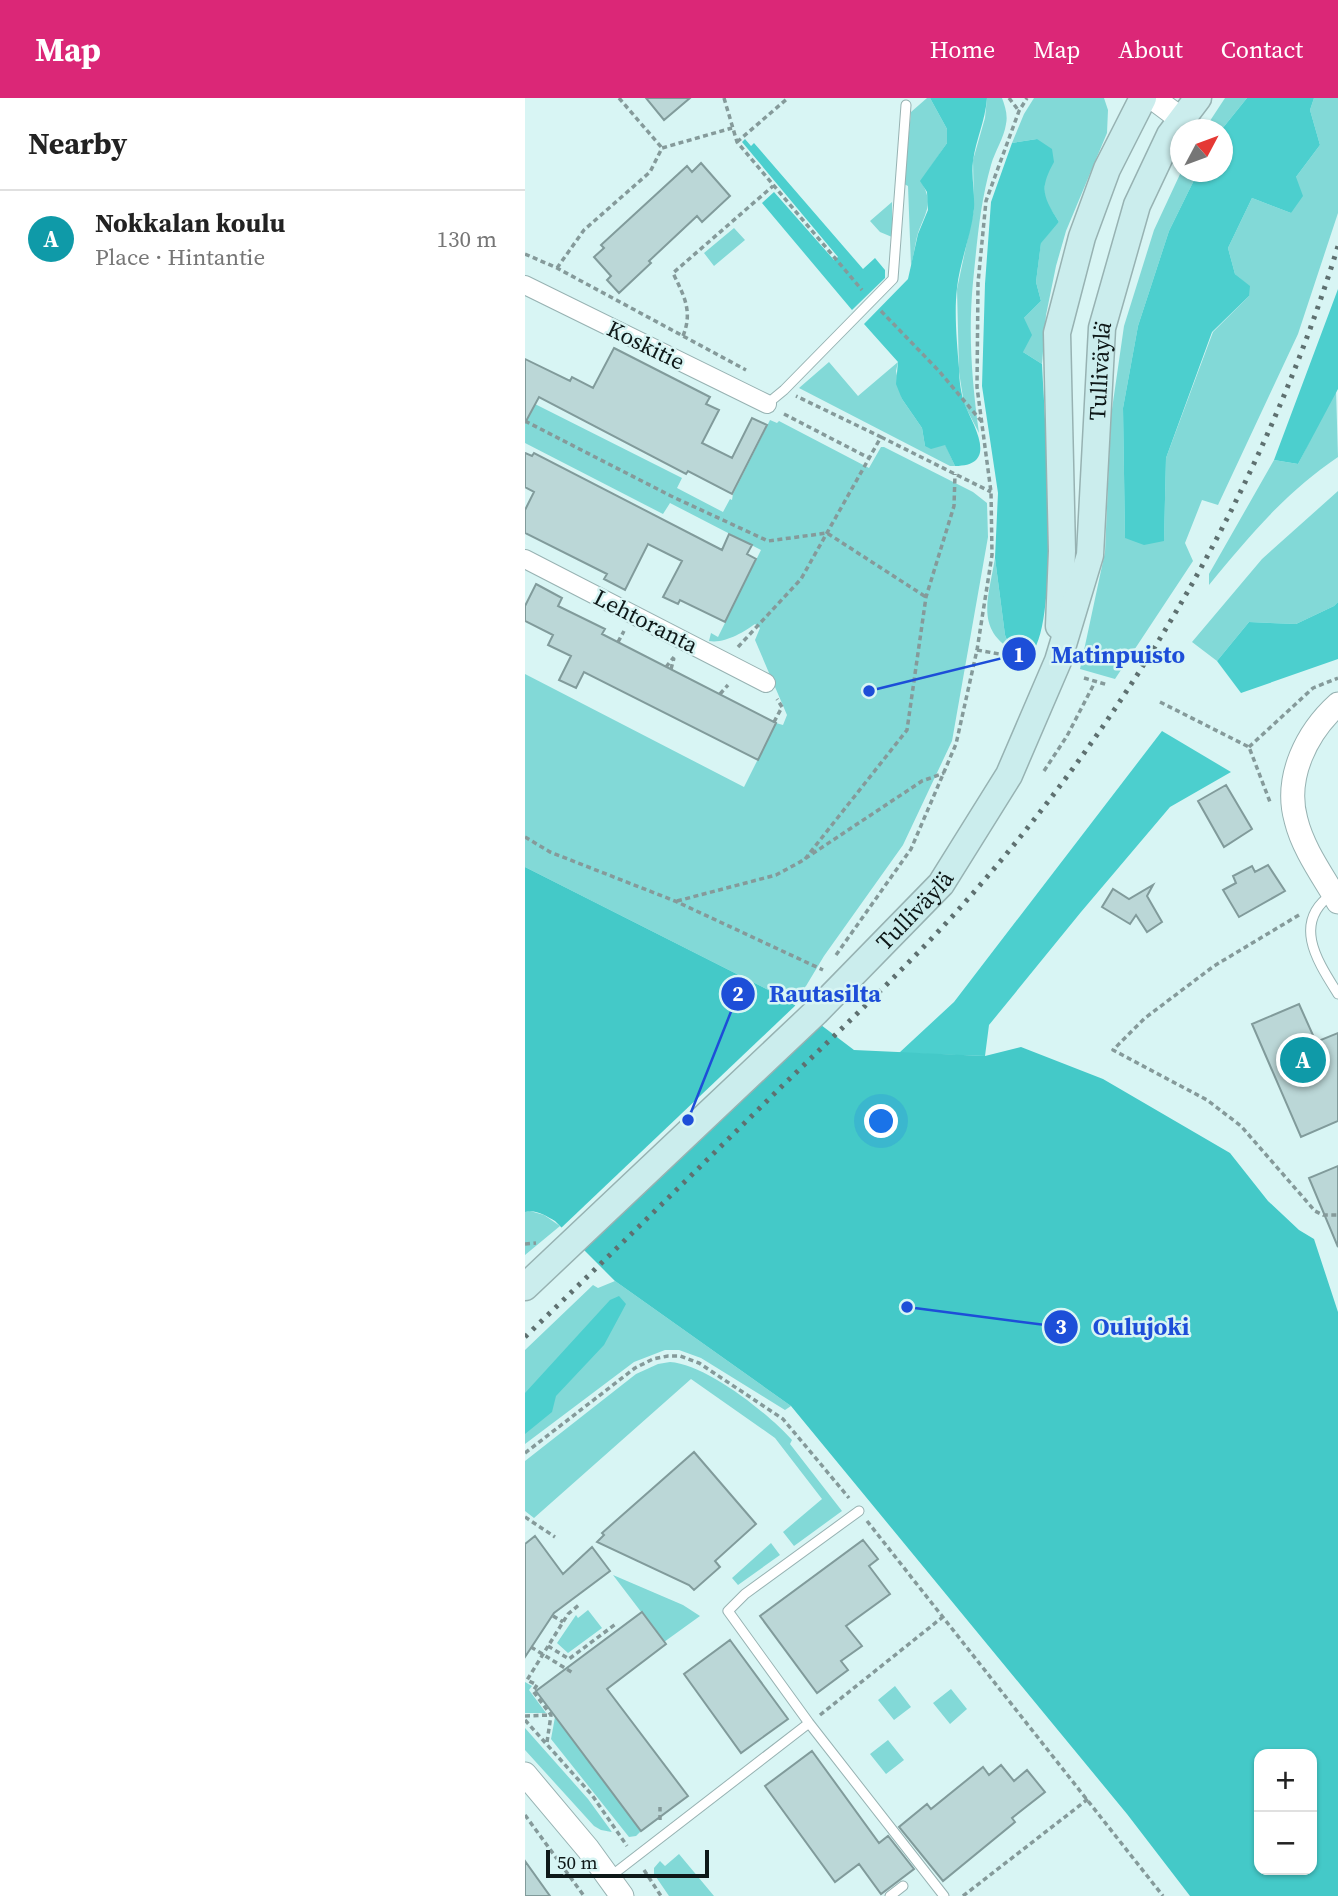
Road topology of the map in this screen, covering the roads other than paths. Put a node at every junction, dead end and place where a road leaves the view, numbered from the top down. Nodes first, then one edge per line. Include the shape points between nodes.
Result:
1 (1143, 98) edge
2 (1153, 98) edge
3 (1198, 98) edge
4 (905, 105) dead end
5 (1181, 119) joint
6 (1170, 135) edge
7 (525, 285) edge
8 (767, 404) joint
9 (525, 559) edge
10 (1058, 662) junction
11 (766, 683) dead end
12 (1338, 704) edge
13 (1331, 899) edge
14 (1338, 994) edge
15 (525, 1287) edge
16 (859, 1511) road end
17 (809, 1723) junction
18 (525, 1774) edge
19 (903, 1886) dead end
20 (616, 1887) edge
21 (890, 1896) edge
22 (944, 1896) edge

1 - 10 main road, Tulliväylä via 1107,169 1082,237 1058,333 1062,551
2 - 5 street
3 - 5 main road, Tulliväylä
4 - 8 lane via 893,279
6 - 10 main road, Tulliväylä via 1137,205 1102,328 1090,555
7 - 8 street, Koskitie
9 - 11 street, Lehtoranta
10 - 15 main road, Tulliväylä via 1009,775 941,884 816,1012
12 - 13 street via 1303,750 1293,798 1296,820
13 - 14 lane via 1312,917 1310,935 1317,961
16 - 17 lane via 728,1611
17 - 20 lane via 635,1856
17 - 22 lane
18 - 20 street
19 - 21 lane

